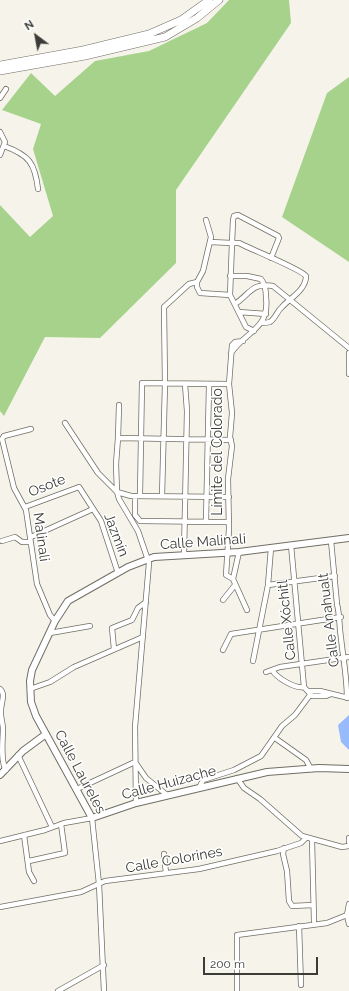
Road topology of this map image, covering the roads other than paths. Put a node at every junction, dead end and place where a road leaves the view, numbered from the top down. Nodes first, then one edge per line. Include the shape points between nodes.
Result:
1 (209, 0) edge
2 (219, 0) edge
3 (0, 65) edge
4 (0, 71) edge
5 (6, 89) dead end
6 (0, 98) edge
7 (0, 132) edge
8 (4, 146) junction
9 (0, 155) edge
10 (38, 189) dead end
11 (206, 220) dead end
12 (210, 242) junction
13 (232, 243) junction
14 (271, 258) junction
15 (230, 276) junction
16 (198, 282) junction
17 (264, 285) junction
18 (230, 295) junction
19 (290, 301) junction
20 (235, 304) junction
21 (239, 312) junction
22 (266, 314) junction
23 (261, 323) junction
24 (254, 332) junction
25 (348, 346) edge
26 (349, 353) edge
27 (349, 374) edge
28 (165, 384) junction
29 (185, 384) junction
30 (229, 384) junction
31 (209, 385) junction
32 (119, 405) dead end
33 (65, 424) dead end
34 (30, 429) dead end
35 (118, 438) junction
36 (140, 438) junction
37 (163, 439) junction
38 (186, 439) junction
39 (208, 440) junction
40 (231, 440) junction
41 (78, 487) joint
42 (117, 492) junction
43 (137, 496) junction
44 (162, 496) junction
45 (184, 496) junction
46 (206, 496) junction
47 (229, 497) junction
48 (26, 507) junction
49 (93, 509) junction
50 (138, 520) junction
51 (184, 522) junction
52 (206, 522) junction
53 (228, 522) junction
54 (133, 524) junction
55 (349, 538) edge
56 (31, 539) junction
57 (2, 541) dead end
58 (331, 541) junction
59 (291, 545) junction
60 (271, 548) junction
61 (227, 552) junction
62 (239, 552) junction
63 (184, 554) junction
64 (148, 560) junction
65 (118, 573) junction
66 (335, 576) junction
67 (233, 579) junction
68 (294, 582) junction
69 (235, 585) junction
70 (268, 585) junction
71 (223, 600) dead end
72 (146, 602) junction
73 (247, 610) dead end
74 (341, 617) junction
75 (55, 620) junction
76 (297, 623) junction
77 (90, 626) dead end
78 (259, 630) junction
79 (50, 633) junction
80 (143, 637) junction
81 (114, 649) junction
82 (223, 650) dead end
83 (346, 657) edge
84 (253, 661) dead end
85 (303, 664) junction
86 (272, 670) junction
87 (266, 672) dead end
88 (0, 689) edge
89 (30, 689) junction
90 (307, 691) junction
91 (348, 698) edge
92 (46, 734) junction
93 (275, 738) junction
94 (18, 755) junction
95 (135, 762) junction
96 (311, 768) junction
97 (349, 769) edge
98 (6, 770) junction
99 (0, 775) edge
100 (237, 778) junction
101 (199, 788) junction
102 (77, 789) junction
103 (168, 795) junction
104 (136, 803) junction
105 (92, 818) junction
106 (61, 824) junction
107 (52, 827) junction
108 (24, 835) junction
109 (306, 838) junction
110 (349, 838) edge
111 (312, 840) junction
112 (0, 841) edge
113 (349, 842) edge
114 (349, 846) edge
115 (284, 848) junction
116 (164, 854) dead end
117 (28, 861) junction
118 (166, 873) junction
119 (34, 881) dead end
120 (99, 884) junction
121 (349, 904) edge
122 (313, 905) junction
123 (0, 907) edge
124 (348, 915) junction
125 (314, 921) dead end
126 (349, 924) edge
127 (299, 926) junction
128 (104, 965) junction
129 (301, 985) dead end
130 (58, 991) edge
131 (104, 991) edge
132 (237, 991) edge

1 - 3 main road via 181,20 149,34 83,50
2 - 4 main road via 193,21 157,39 85,56
5 - 6 street
7 - 8 street
8 - 9 street
8 - 10 street via 29,159 35,170
11 - 12 street
12 - 13 street
12 - 16 street
13 - 14 street via 239,243
13 - 14 street via 232,220 236,215 278,236
13 - 15 street
14 - 19 street via 300,270 306,276 305,283
15 - 17 street via 261,279
15 - 18 street
16 - 18 street via 200,292
16 - 28 street via 189,284 164,307
17 - 19 street via 274,286
17 - 20 street via 252,288
17 - 22 street
18 - 20 street
19 - 23 street via 271,321
19 - 25 street
20 - 21 street
21 - 22 street
21 - 24 street via 246,326
22 - 23 street
23 - 24 street
24 - 30 street, Límite del Colorado via 243,341 233,343
26 - 27 street
28 - 29 street
28 - 36 street via 142,384
28 - 37 street
29 - 31 street
29 - 38 street
30 - 31 street
30 - 40 street, Límite del Colorado
31 - 39 street
32 - 35 street
33 - 42 street via 87,458
34 - 48 street, Malinali via 2,438 14,488
35 - 36 street
35 - 42 street
36 - 37 street
36 - 43 street
37 - 38 street
37 - 44 street
38 - 39 street
38 - 45 street
39 - 40 street
39 - 46 street
40 - 47 street, Límite del Colorado
41 - 48 street, Osote
41 - 49 street, Jazmín
42 - 43 street
42 - 54 street
43 - 44 street
43 - 50 street via 135,513
44 - 45 street
45 - 46 street
45 - 51 street
46 - 47 street
46 - 52 street
47 - 53 street, Límite del Colorado
48 - 56 street, Malinali
49 - 56 street
49 - 65 street, Jazmín via 101,521
50 - 51 street
50 - 54 street
51 - 52 street
51 - 63 street
52 - 53 street
53 - 61 street, Límite del Colorado
54 - 64 street
55 - 58 street, Calle Malinali
56 - 57 street via 21,542 15,537
56 - 75 street, Malinali via 38,587 50,615
58 - 59 street, Calle Malinali
58 - 66 street, Calle Anahualt
59 - 60 street, Calle Malinali
59 - 68 street, Calle Xóchitl
60 - 62 street, Calle Malinali
60 - 70 street
61 - 62 street, Calle Malinali
61 - 63 street, Calle Malinali
61 - 67 street, Límite del Colorado via 226,576
62 - 67 street
63 - 64 street, Calle Malinali via 157,556
64 - 65 street, Calle Malinali
64 - 72 street
65 - 75 street, Calle Malinali via 68,600
66 - 68 street
66 - 74 street, Calle Anahualt via 337,604
67 - 69 street
68 - 70 street
68 - 76 street, Calle Xóchitl
69 - 71 street
69 - 73 street
70 - 78 street
72 - 80 street
72 - 81 street via 138,608 132,620 112,628
74 - 76 street
74 - 83 street, Calle Anahualt via 340,636
75 - 79 street, Calle Laureles
76 - 78 street
76 - 85 street, Calle Xóchitl
77 - 79 street
78 - 82 street via 231,634
78 - 84 street
79 - 89 street, Calle Laureles via 32,670
80 - 81 street
80 - 95 street via 135,727
81 - 89 street via 74,667 50,682
83 - 85 street
83 - 91 street, Calle Anahualt
85 - 86 street
85 - 90 street, Calle Xóchitl
86 - 87 street
86 - 90 street via 289,683
88 - 98 street via 3,693 0,709 3,731 1,743 3,766
89 - 92 street, Calle Laureles via 32,709
90 - 91 street
90 - 93 street
92 - 94 street
92 - 102 street, Calle Laureles
93 - 96 street via 306,760
93 - 101 street via 263,755 254,762 203,780
94 - 98 street
94 - 107 street
95 - 102 street
95 - 103 street via 146,778
95 - 104 street
96 - 97 street, Calle Huizache
96 - 100 street, Calle Huizache via 276,770
98 - 99 street
100 - 101 street, Calle Huizache
100 - 109 street via 244,788
101 - 103 street, Calle Huizache
102 - 105 street, Calle Laureles
103 - 104 street, Calle Huizache
104 - 105 street, Calle Huizache
105 - 106 street, Calle Huizache
105 - 120 street, Calle Laureles
106 - 107 street, Calle Huizache
106 - 117 street via 65,853
107 - 108 street, Calle Huizache
108 - 112 street, Calle Huizache
108 - 117 street
109 - 111 street
109 - 115 street, Calle Colorines via 302,843
110 - 113 street
111 - 114 street via 342,848
111 - 122 street
115 - 118 street, Calle Colorines via 199,869
115 - 122 street via 288,901 292,906
116 - 118 street
117 - 119 street via 29,872
118 - 120 street, Calle Colorines
120 - 123 street, Calle Colorines via 81,892
120 - 128 street, Calle Laureles
121 - 124 street
122 - 125 street
124 - 126 street
124 - 127 street via 327,922
127 - 129 street
127 - 132 street via 237,935
128 - 130 street
128 - 131 street, Calle Laureles

